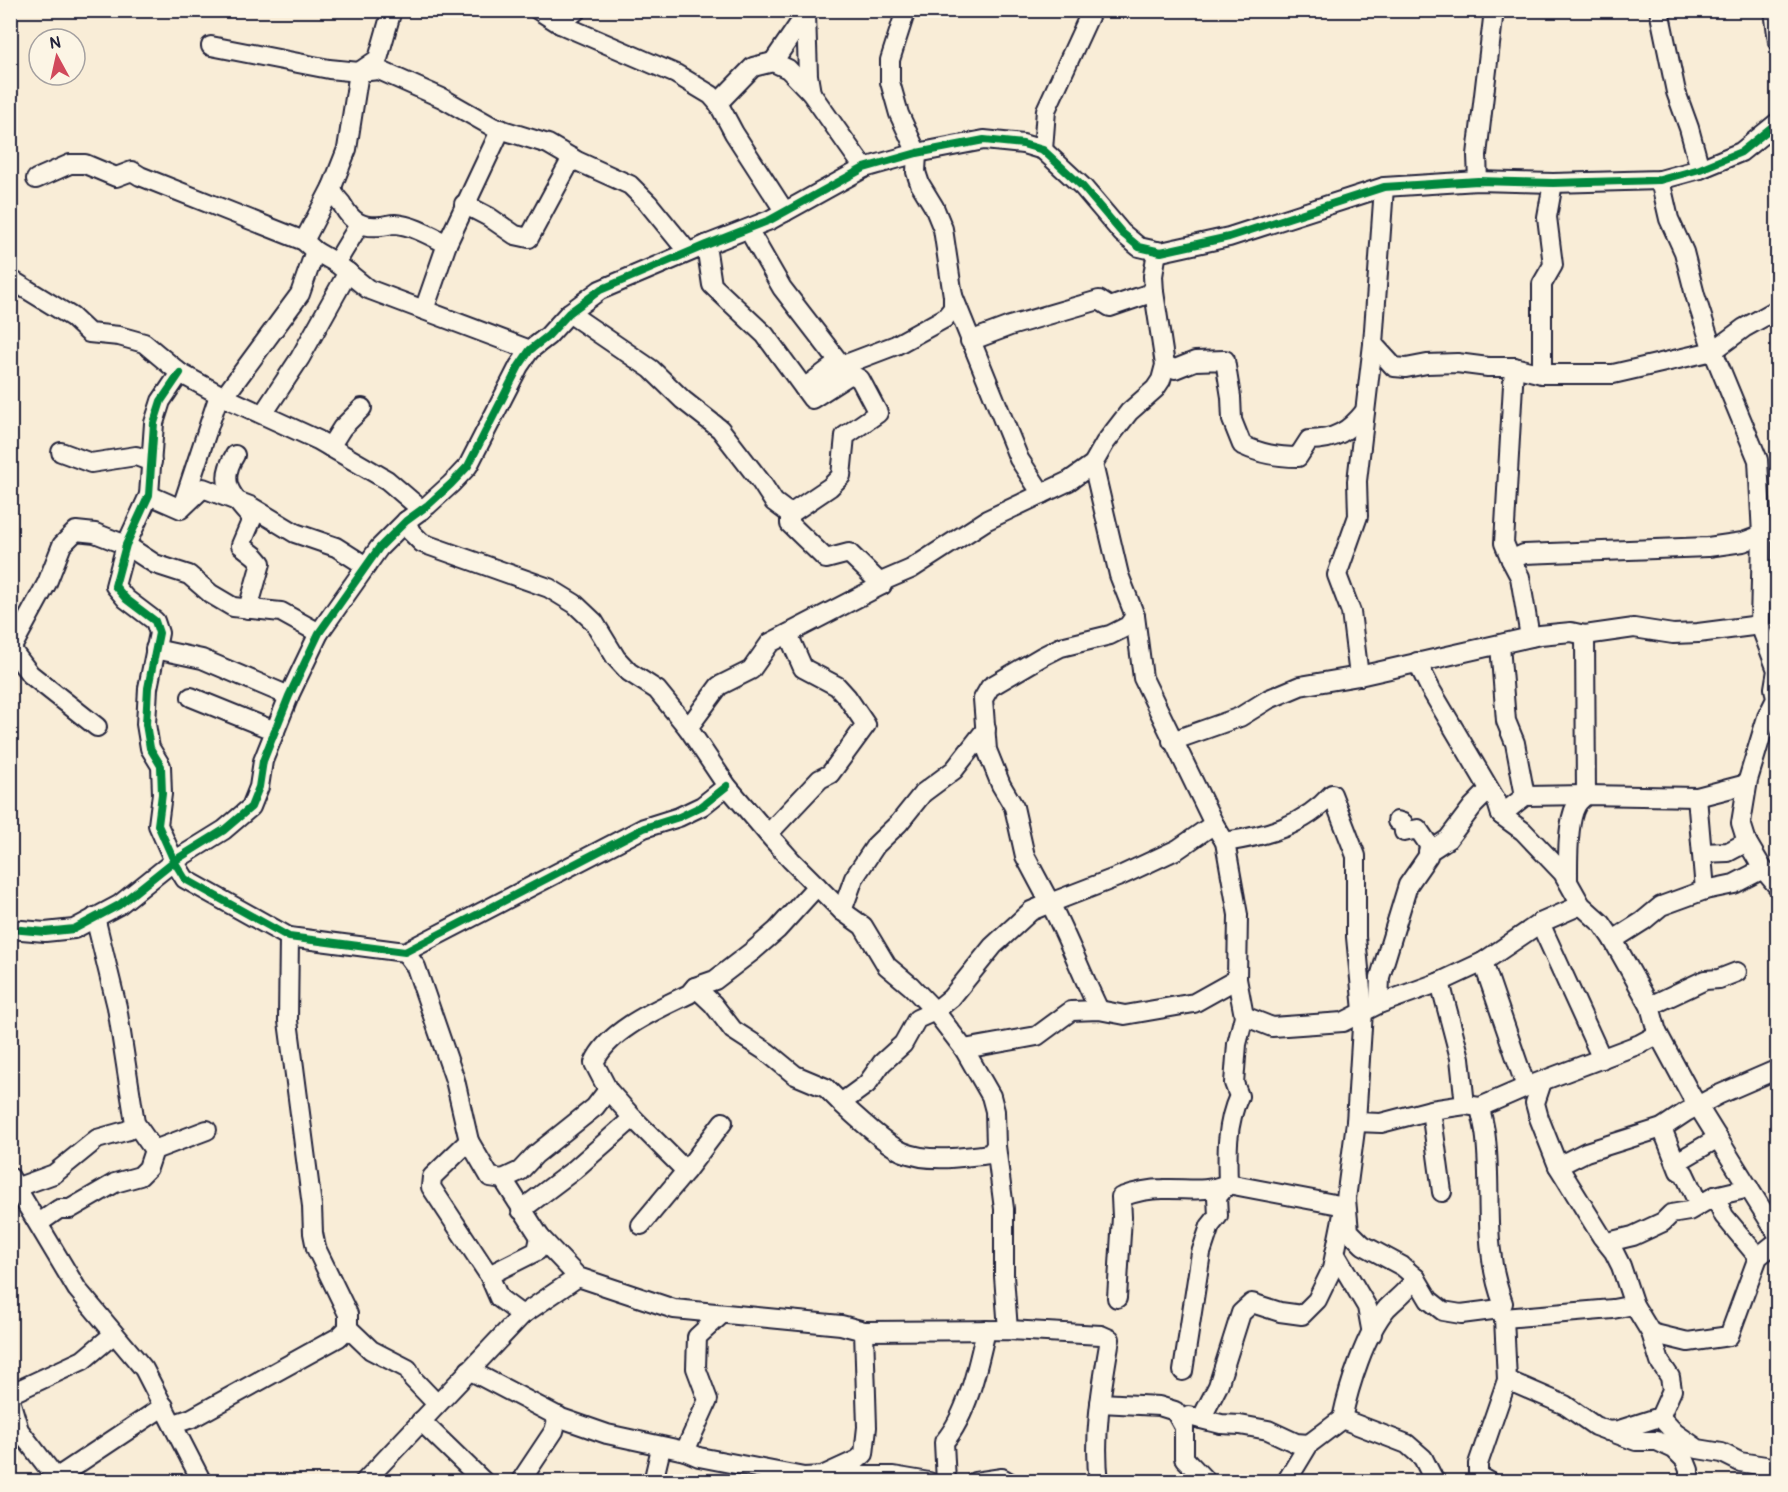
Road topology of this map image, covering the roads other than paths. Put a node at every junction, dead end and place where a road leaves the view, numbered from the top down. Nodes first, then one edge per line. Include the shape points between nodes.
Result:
1 (392, 10) edge
2 (538, 10) edge
3 (578, 10) edge
4 (906, 10) edge
5 (1092, 10) edge
6 (1494, 10) edge
7 (1659, 10) edge
8 (1774, 10) edge
9 (806, 12) edge
10 (560, 24) junction
11 (1778, 42) edge
12 (212, 46) dead end
13 (773, 62) junction
14 (378, 64) junction
15 (359, 72) junction
16 (811, 93) junction
17 (718, 103) junction
18 (1778, 122) edge
19 (501, 129) junction
20 (1043, 150) junction
21 (917, 153) junction
22 (572, 158) junction
23 (864, 168) junction
24 (1700, 169) junction
25 (36, 179) dead end
26 (1660, 180) junction
27 (1478, 181) junction
28 (1553, 183) junction
29 (332, 187) junction
30 (1384, 187) junction
31 (464, 204) junction
32 (785, 212) junction
33 (359, 225) junction
34 (748, 229) junction
35 (447, 244) junction
36 (706, 245) junction
37 (310, 246) junction
38 (1157, 251) junction
39 (688, 252) junction
40 (342, 267) junction
41 (10, 279) edge
42 (1154, 292) junction
43 (953, 296) junction
44 (1778, 309) edge
45 (424, 310) junction
46 (568, 313) junction
47 (970, 341) junction
48 (1373, 344) junction
49 (530, 350) junction
50 (1713, 351) junction
51 (839, 362) junction
52 (1165, 365) junction
53 (1514, 367) junction
54 (180, 373) junction
55 (1542, 374) junction
56 (804, 388) junction
57 (222, 396) junction
58 (362, 408) dead end
59 (1365, 411) junction
60 (263, 414) junction
61 (330, 447) junction
62 (61, 452) dead end
63 (235, 455) dead end
64 (152, 462) junction
65 (1093, 464) junction
66 (1042, 494) junction
67 (149, 495) junction
68 (236, 501) junction
69 (181, 509) junction
70 (422, 510) junction
71 (790, 514) junction
72 (406, 521) junction
73 (1770, 532) edge
74 (126, 545) junction
75 (1510, 560) junction
76 (366, 566) junction
77 (882, 585) junction
78 (248, 609) junction
79 (1135, 616) junction
80 (1760, 625) junction
81 (319, 633) junction
82 (788, 634) junction
83 (1585, 635) junction
84 (1530, 638) junction
85 (1500, 645) junction
86 (155, 649) junction
87 (11, 650) edge
88 (1417, 662) junction
89 (1359, 676) junction
90 (1776, 688) edge
91 (289, 696) junction
92 (191, 697) dead end
93 (97, 727) dead end
94 (688, 728) junction
95 (986, 729) junction
96 (275, 731) junction
97 (1172, 741) junction
98 (1747, 784) junction
99 (727, 786) junction
100 (1489, 790) junction
101 (1586, 795) junction
102 (1525, 796) junction
103 (1697, 797) junction
104 (1501, 814) junction
105 (1397, 821) dead end
106 (1214, 824) junction
107 (768, 834) junction
108 (1225, 842) junction
109 (1748, 842) junction
110 (1428, 852) junction
111 (1702, 853) junction
112 (174, 861) junction
113 (1763, 869) junction
114 (1568, 880) junction
115 (817, 886) junction
116 (1778, 887) edge
117 (1705, 891) junction
118 (1050, 903) junction
119 (1581, 905) junction
120 (842, 911) junction
121 (96, 917) junction
122 (1540, 923) junction
123 (10, 929) edge
124 (289, 937) junction
125 (1613, 940) junction
126 (411, 949) junction
127 (1483, 962) junction
128 (1737, 972) dead end
129 (1237, 979) junction
130 (1440, 982) junction
131 (695, 987) junction
132 (1650, 1006) junction
133 (1371, 1008) junction
134 (1099, 1010) junction
135 (935, 1011) junction
136 (1244, 1016) junction
137 (1657, 1032) junction
138 (964, 1049) junction
139 (1602, 1059) junction
140 (1778, 1069) edge
141 (1534, 1085) junction
142 (608, 1090) junction
143 (841, 1103) junction
144 (1472, 1106) junction
145 (1699, 1106) junction
146 (1431, 1110) junction
147 (633, 1118) junction
148 (135, 1122) junction
149 (723, 1122) dead end
150 (1356, 1122) junction
151 (1662, 1128) junction
152 (207, 1130) dead end
153 (1718, 1138) junction
154 (469, 1141) junction
155 (996, 1146) junction
156 (154, 1150) junction
157 (1677, 1162) junction
158 (1558, 1166) junction
159 (686, 1171) junction
160 (496, 1178) junction
161 (14, 1182) edge
162 (1228, 1184) junction
163 (1749, 1188) junction
164 (1442, 1192) dead end
165 (1715, 1196) junction
166 (1345, 1203) junction
167 (1699, 1205) junction
168 (521, 1210) junction
169 (39, 1223) junction
170 (641, 1225) dead end
171 (1778, 1235) edge
172 (540, 1237) junction
173 (1608, 1242) junction
174 (1778, 1244) edge
175 (1335, 1253) junction
176 (1758, 1257) junction
177 (489, 1275) junction
178 (578, 1277) junction
179 (1416, 1278) junction
180 (1117, 1298) dead end
181 (1634, 1305) junction
182 (1502, 1313) junction
183 (722, 1314) junction
184 (522, 1315) junction
185 (348, 1328) junction
186 (986, 1330) junction
187 (1008, 1330) junction
188 (864, 1331) junction
189 (1651, 1333) junction
190 (114, 1334) junction
191 (1372, 1334) junction
192 (469, 1370) junction
193 (1183, 1371) dead end
194 (1507, 1380) junction
195 (10, 1394) edge
196 (10, 1400) edge
197 (1100, 1403) junction
198 (437, 1404) junction
199 (164, 1406) junction
200 (1176, 1411) junction
201 (558, 1416) junction
202 (1660, 1417) junction
203 (1201, 1419) junction
204 (1342, 1419) junction
205 (421, 1421) junction
206 (174, 1424) junction
207 (1608, 1431) junction
208 (1309, 1444) junction
209 (661, 1448) junction
210 (685, 1451) junction
211 (1778, 1468) edge
212 (823, 1479) edge
213 (202, 1482) edge
214 (364, 1482) edge
215 (484, 1482) edge
216 (520, 1482) edge
217 (653, 1482) edge
218 (929, 1482) edge
219 (946, 1482) edge
220 (975, 1482) edge
221 (1009, 1482) edge
222 (1099, 1482) edge
223 (1207, 1482) edge
224 (1286, 1482) edge
225 (1436, 1482) edge
226 (1490, 1482) edge
227 (1689, 1482) edge

1 - 14 street
2 - 10 street
3 - 10 street
4 - 21 street via 890,60 890,82
5 - 20 street via 1046,110
6 - 27 street via 1477,155
7 - 24 street via 1676,92
8 - 11 street
9 - 13 street
9 - 16 street
10 - 17 street via 676,74
12 - 15 street
13 - 16 street via 788,69
13 - 17 street via 753,67
14 - 15 street
14 - 19 street
15 - 29 street via 347,149
16 - 23 street
17 - 32 street
18 - 24 street via 1741,152
19 - 22 street via 548,144
19 - 31 street
20 - 21 street via 984,141
20 - 38 street via 1083,187 1122,233 1139,246
21 - 23 street
21 - 43 street via 920,184 943,230
22 - 31 street via 529,238 515,235
22 - 39 street via 630,184
23 - 32 street
24 - 26 street
25 - 37 street via 70,164 85,164 116,177 132,171
26 - 28 street
26 - 50 street
27 - 28 street
27 - 30 street
28 - 55 street via 1547,217 1553,265 1542,284
29 - 33 street via 334,196
29 - 37 street
30 - 38 street via 1229,237
30 - 48 street
31 - 35 street
32 - 34 street
33 - 35 street via 394,224
33 - 40 street
34 - 36 street
34 - 51 street via 782,288
35 - 45 street
36 - 39 street
36 - 56 street via 712,285 765,335
37 - 40 street
37 - 57 street via 300,294
38 - 42 street
39 - 46 street via 600,290
40 - 45 street via 368,289
40 - 60 street via 300,358
41 - 54 street via 72,317 89,333 144,343
42 - 47 street via 1110,307 1098,300
42 - 52 street
43 - 47 street
43 - 51 street via 953,308 945,318 896,345
44 - 50 street via 1743,328
45 - 49 street
46 - 49 street
46 - 71 street via 651,369 720,429 774,502
47 - 66 street via 1019,459
48 - 53 street via 1395,367 1457,363
48 - 59 street
49 - 70 street via 468,466
50 - 55 street via 1613,374
50 - 73 street via 1758,460
51 - 56 street
52 - 59 street via 1175,369 1195,361 1225,360 1232,420 1242,445 1257,452 1298,456 1309,440 1341,433 1352,427
52 - 65 street via 1155,389 1129,412
53 - 55 street
53 - 75 street via 1504,543
54 - 57 street
54 - 64 street via 161,401 154,423
56 - 71 street via 812,399 851,374 860,379 878,413 845,436 841,476 830,488
57 - 60 street
57 - 69 street
58 - 61 street
59 - 89 street via 1357,481 1358,516 1337,575 1351,612
60 - 61 street
61 - 70 street via 387,480
62 - 64 street via 91,463 136,456
63 - 68 street via 226,477 228,490
64 - 67 street
65 - 66 street
65 - 79 street via 1119,575
66 - 77 street via 987,520 911,569 884,580
67 - 69 street
67 - 74 street
68 - 69 street via 203,488
68 - 76 street via 295,533 336,547
68 - 78 street via 252,519 241,545 261,563
70 - 72 street
71 - 77 street via 790,524 826,559 849,554
72 - 76 street
72 - 94 street via 422,543 549,588 575,604 594,621 616,658 629,672 657,690
73 - 75 street via 1743,542 1708,547 1524,554
73 - 80 street
74 - 78 street via 155,564 189,574 233,608
74 - 86 street via 115,586 155,621 159,633
74 - 87 street via 95,533 76,531 62,546
75 - 84 street via 1520,577
76 - 81 street
77 - 82 street
78 - 81 street via 281,612
79 - 95 street via 1128,626 1061,647 990,687 983,699
79 - 97 street via 1143,678
80 - 83 street via 1698,633 1634,628
80 - 90 street via 1777,670
81 - 91 street
82 - 94 street via 770,643 751,670 719,686
82 - 107 street via 803,668 837,686 866,725 830,774 820,778
83 - 84 street via 1570,632
83 - 101 street
84 - 85 street
85 - 88 street
85 - 102 street via 1506,721 1515,743
86 - 91 street via 202,659
86 - 112 street via 146,724 150,748 161,766 158,825
87 - 93 street via 30,674
88 - 89 street
88 - 100 street
89 - 97 street via 1300,686 1240,717
90 - 98 street via 1776,699
91 - 96 street
92 - 96 street
94 - 99 street
95 - 118 street via 987,750 1000,786 1014,807 1025,856
95 - 120 street via 954,770 923,793 876,845 854,878
96 - 112 street via 251,807 224,831
97 - 106 street
98 - 103 street
98 - 109 street via 1741,823
99 - 107 street
99 - 126 street via 702,806 644,828
100 - 104 street
100 - 110 street via 1448,839
101 - 102 street
101 - 103 street
101 - 114 street via 1575,806
102 - 104 street
103 - 111 street
104 - 114 street via 1523,831
105 - 110 street via 1403,823 1404,832 1418,829 1429,845
106 - 108 street
106 - 118 street via 1179,849
107 - 115 street
108 - 129 street via 1238,915
108 - 133 street via 1270,834 1298,821 1332,795 1356,856 1356,937
109 - 111 street via 1728,852
109 - 113 street
110 - 133 street via 1408,885
111 - 117 street
112 - 121 street via 119,905
112 - 124 street via 185,879
113 - 116 street
113 - 117 street via 1734,884
114 - 119 street
115 - 120 street
115 - 131 street via 754,950 715,980
117 - 125 street via 1661,906
118 - 134 street
118 - 135 street via 1031,910
119 - 122 street
119 - 125 street
120 - 135 street via 862,926 887,966
121 - 123 street via 74,929
121 - 148 street via 117,1007
122 - 127 street
122 - 139 street
124 - 126 street
124 - 185 street via 288,1021 313,1233 316,1248 348,1314
125 - 132 street
126 - 154 street via 455,1080
127 - 130 street
127 - 141 street
128 - 132 street via 1705,980
129 - 134 street via 1194,1003 1125,1016
129 - 136 street
130 - 133 street
130 - 144 street
131 - 142 street via 605,1045 594,1063
131 - 143 street via 733,1030 795,1075 826,1088
132 - 137 street
133 - 136 street via 1343,1022 1272,1028
133 - 150 street
134 - 138 street via 1071,1011 1037,1036
135 - 138 street
135 - 143 street via 917,1019 903,1044 867,1084
136 - 162 street via 1234,1083 1239,1096 1228,1134
137 - 139 street via 1640,1044
137 - 145 street
138 - 155 street via 991,1096
139 - 141 street
140 - 145 street
141 - 144 street
141 - 158 street via 1539,1118
142 - 147 street
142 - 160 street via 595,1107 520,1171
143 - 155 street via 902,1152 951,1158 990,1154
144 - 146 street
144 - 182 street via 1486,1139 1488,1229
145 - 151 street
145 - 153 street
146 - 150 street via 1381,1123
146 - 164 street
147 - 159 street
147 - 168 street
148 - 156 street
148 - 161 street via 129,1130 97,1139 54,1173
149 - 159 street
150 - 166 street
151 - 157 street
151 - 158 street via 1586,1152
152 - 156 street
153 - 157 street
153 - 163 street
154 - 160 street
154 - 177 street via 432,1177 431,1187
155 - 187 street via 1004,1209
156 - 169 street via 148,1168 140,1176 115,1183 70,1209 59,1209
157 - 167 street
158 - 173 street
159 - 170 street
160 - 168 street
161 - 169 street
162 - 166 street
162 - 180 street via 1213,1190 1156,1189 1120,1197
162 - 193 street via 1217,1197 1218,1216 1210,1226 1201,1253
163 - 165 street
163 - 171 street
165 - 167 street
165 - 176 street via 1724,1216
166 - 175 street
166 - 179 street via 1349,1231 1363,1245
167 - 173 street via 1671,1214 1664,1222 1633,1236
168 - 172 street
169 - 190 street via 77,1289
172 - 177 street via 537,1251
172 - 178 street
173 - 181 street
174 - 176 street
175 - 191 street via 1367,1307
175 - 203 street via 1317,1300 1302,1315 1252,1304 1241,1313 1218,1386
176 - 189 street via 1729,1336 1688,1342
177 - 184 street via 499,1298
178 - 183 street via 674,1309
178 - 184 street
179 - 182 street via 1429,1300 1443,1311
179 - 191 street via 1387,1309
181 - 182 street via 1613,1310
181 - 189 street
182 - 194 street
183 - 188 street via 841,1325
183 - 210 street via 698,1337 696,1368 708,1400
184 - 192 street
185 - 198 street via 371,1350 408,1370
185 - 206 street via 339,1337 192,1418
186 - 187 street
186 - 188 street
186 - 219 street via 969,1395 944,1442
187 - 197 street via 1101,1335 1110,1339
188 - 212 street via 864,1454
189 - 202 street via 1672,1389
190 - 195 street via 83,1360
190 - 199 street via 144,1369
191 - 204 street via 1347,1395
192 - 198 street
192 - 201 street
194 - 207 street via 1565,1405
194 - 226 street via 1478,1464 1478,1475
196 - 199 street via 19,1430 56,1478
197 - 200 street via 1159,1406
197 - 222 street via 1096,1455
198 - 205 street
199 - 206 street
200 - 203 street
200 - 223 street via 1184,1427 1184,1458
201 - 209 street
201 - 216 street via 554,1431
202 - 207 street
202 - 211 street via 1698,1449
203 - 208 street via 1268,1430 1296,1443
204 - 208 street
204 - 225 street via 1407,1444 1424,1458
205 - 214 street
205 - 215 street
206 - 213 street
207 - 227 street via 1636,1441 1657,1441 1674,1449 1685,1460
208 - 224 street
209 - 210 street
209 - 217 street
210 - 212 street via 699,1457
212 - 218 street via 893,1476
220 - 221 street via 1002,1478

